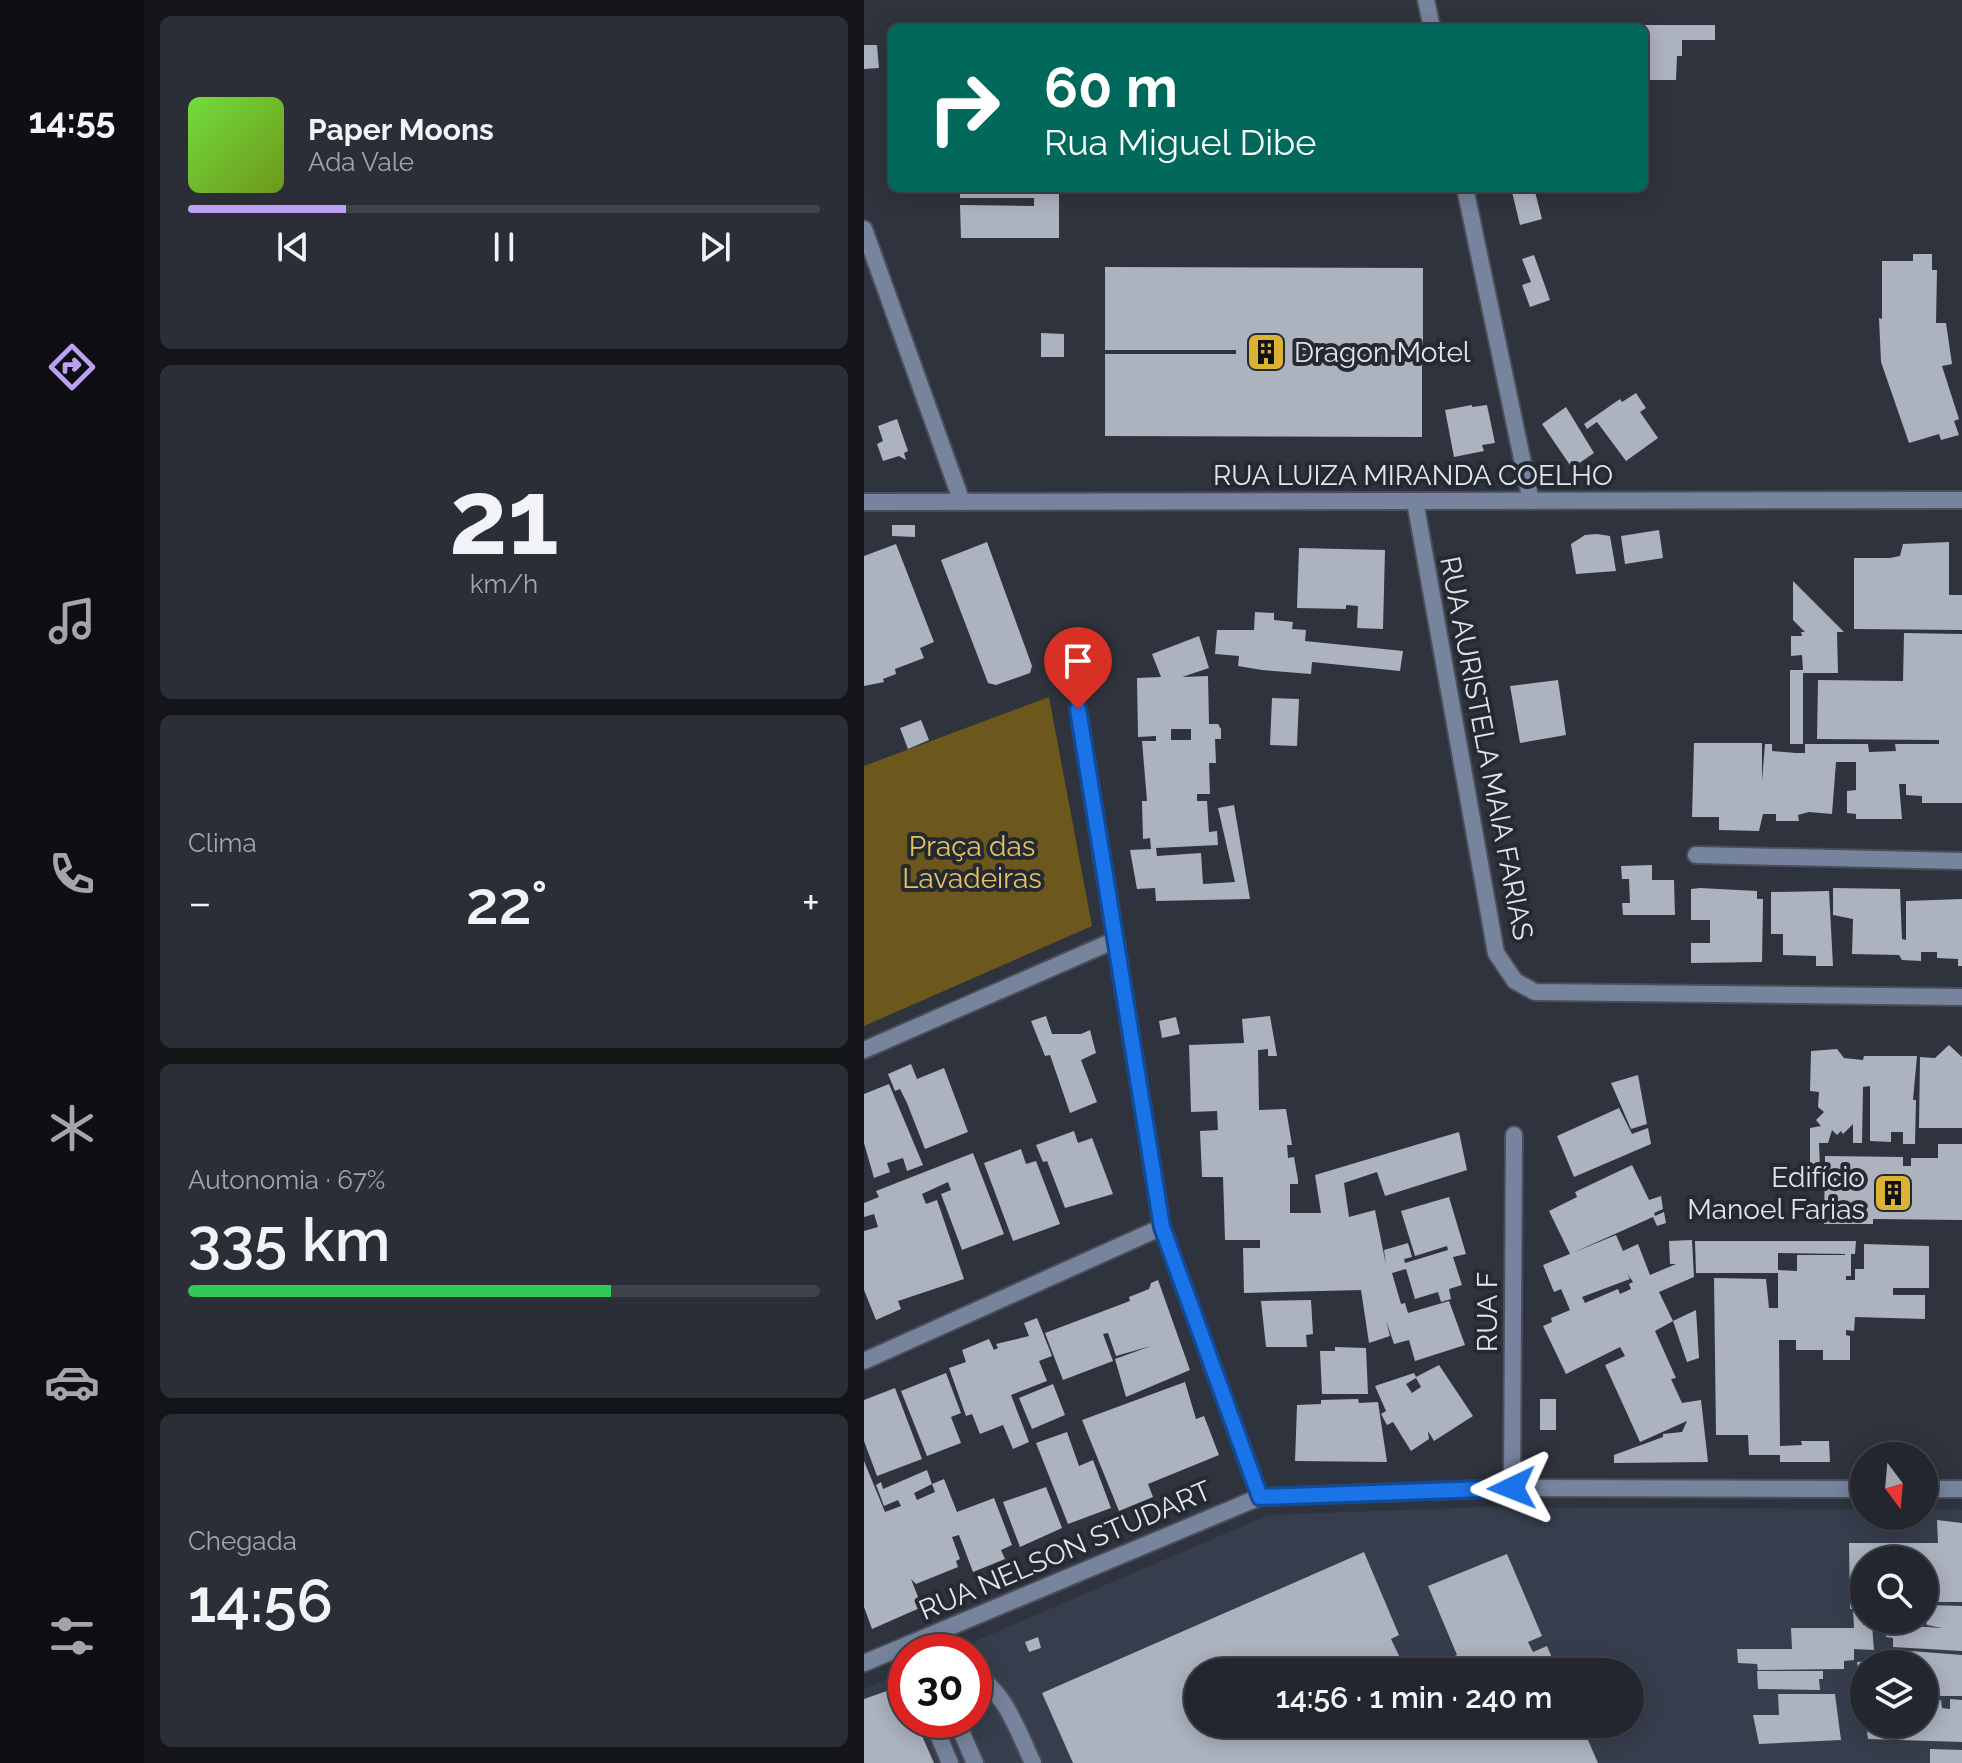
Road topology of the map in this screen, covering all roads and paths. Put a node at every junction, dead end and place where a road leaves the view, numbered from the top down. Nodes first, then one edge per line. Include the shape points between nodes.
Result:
1 (1426, 0) edge
2 (1431, 24) edge
3 (1466, 192) edge
4 (864, 229) edge
5 (1962, 500) edge
6 (1415, 501) junction
7 (1531, 501) junction
8 (864, 502) edge
9 (962, 502) junction
10 (1078, 709) dead end
11 (1696, 855) dead end
12 (1962, 861) edge
13 (1113, 941) junction
14 (1962, 997) edge
15 (864, 1050) edge
16 (1514, 1135) dead end
17 (1162, 1227) junction
18 (864, 1361) edge
19 (1512, 1488) junction
20 (1850, 1489) edge
21 (1938, 1489) edge
22 (1962, 1489) edge
23 (1260, 1497) junction
24 (949, 1634) edge
25 (888, 1656) edge
26 (864, 1663) edge
27 (992, 1688) edge
28 (940, 1738) edge
29 (964, 1738) edge
30 (950, 1763) edge
31 (975, 1763) edge
32 (1033, 1763) edge

1 - 2 street
3 - 7 street
4 - 9 street
5 - 7 street, RUA LUIZA MIRANDA COELHO
6 - 7 street, RUA LUIZA MIRANDA COELHO
6 - 9 street, RUA LUIZA MIRANDA COELHO
6 - 14 street, RUA AURISTELA MAIA FARIAS via 1496,953 1515,981 1535,992
8 - 9 street, RUA LUIZA MIRANDA COELHO
10 - 13 street
11 - 12 street
13 - 15 street
13 - 17 street
16 - 19 street, RUA F
17 - 18 street
17 - 23 street
19 - 20 street, RUA NELSON STUDART
19 - 23 street, RUA NELSON STUDART
21 - 22 street
23 - 24 street, RUA NELSON STUDART
25 - 26 street, RUA NELSON STUDART
27 - 32 street
28 - 30 street
29 - 31 street

